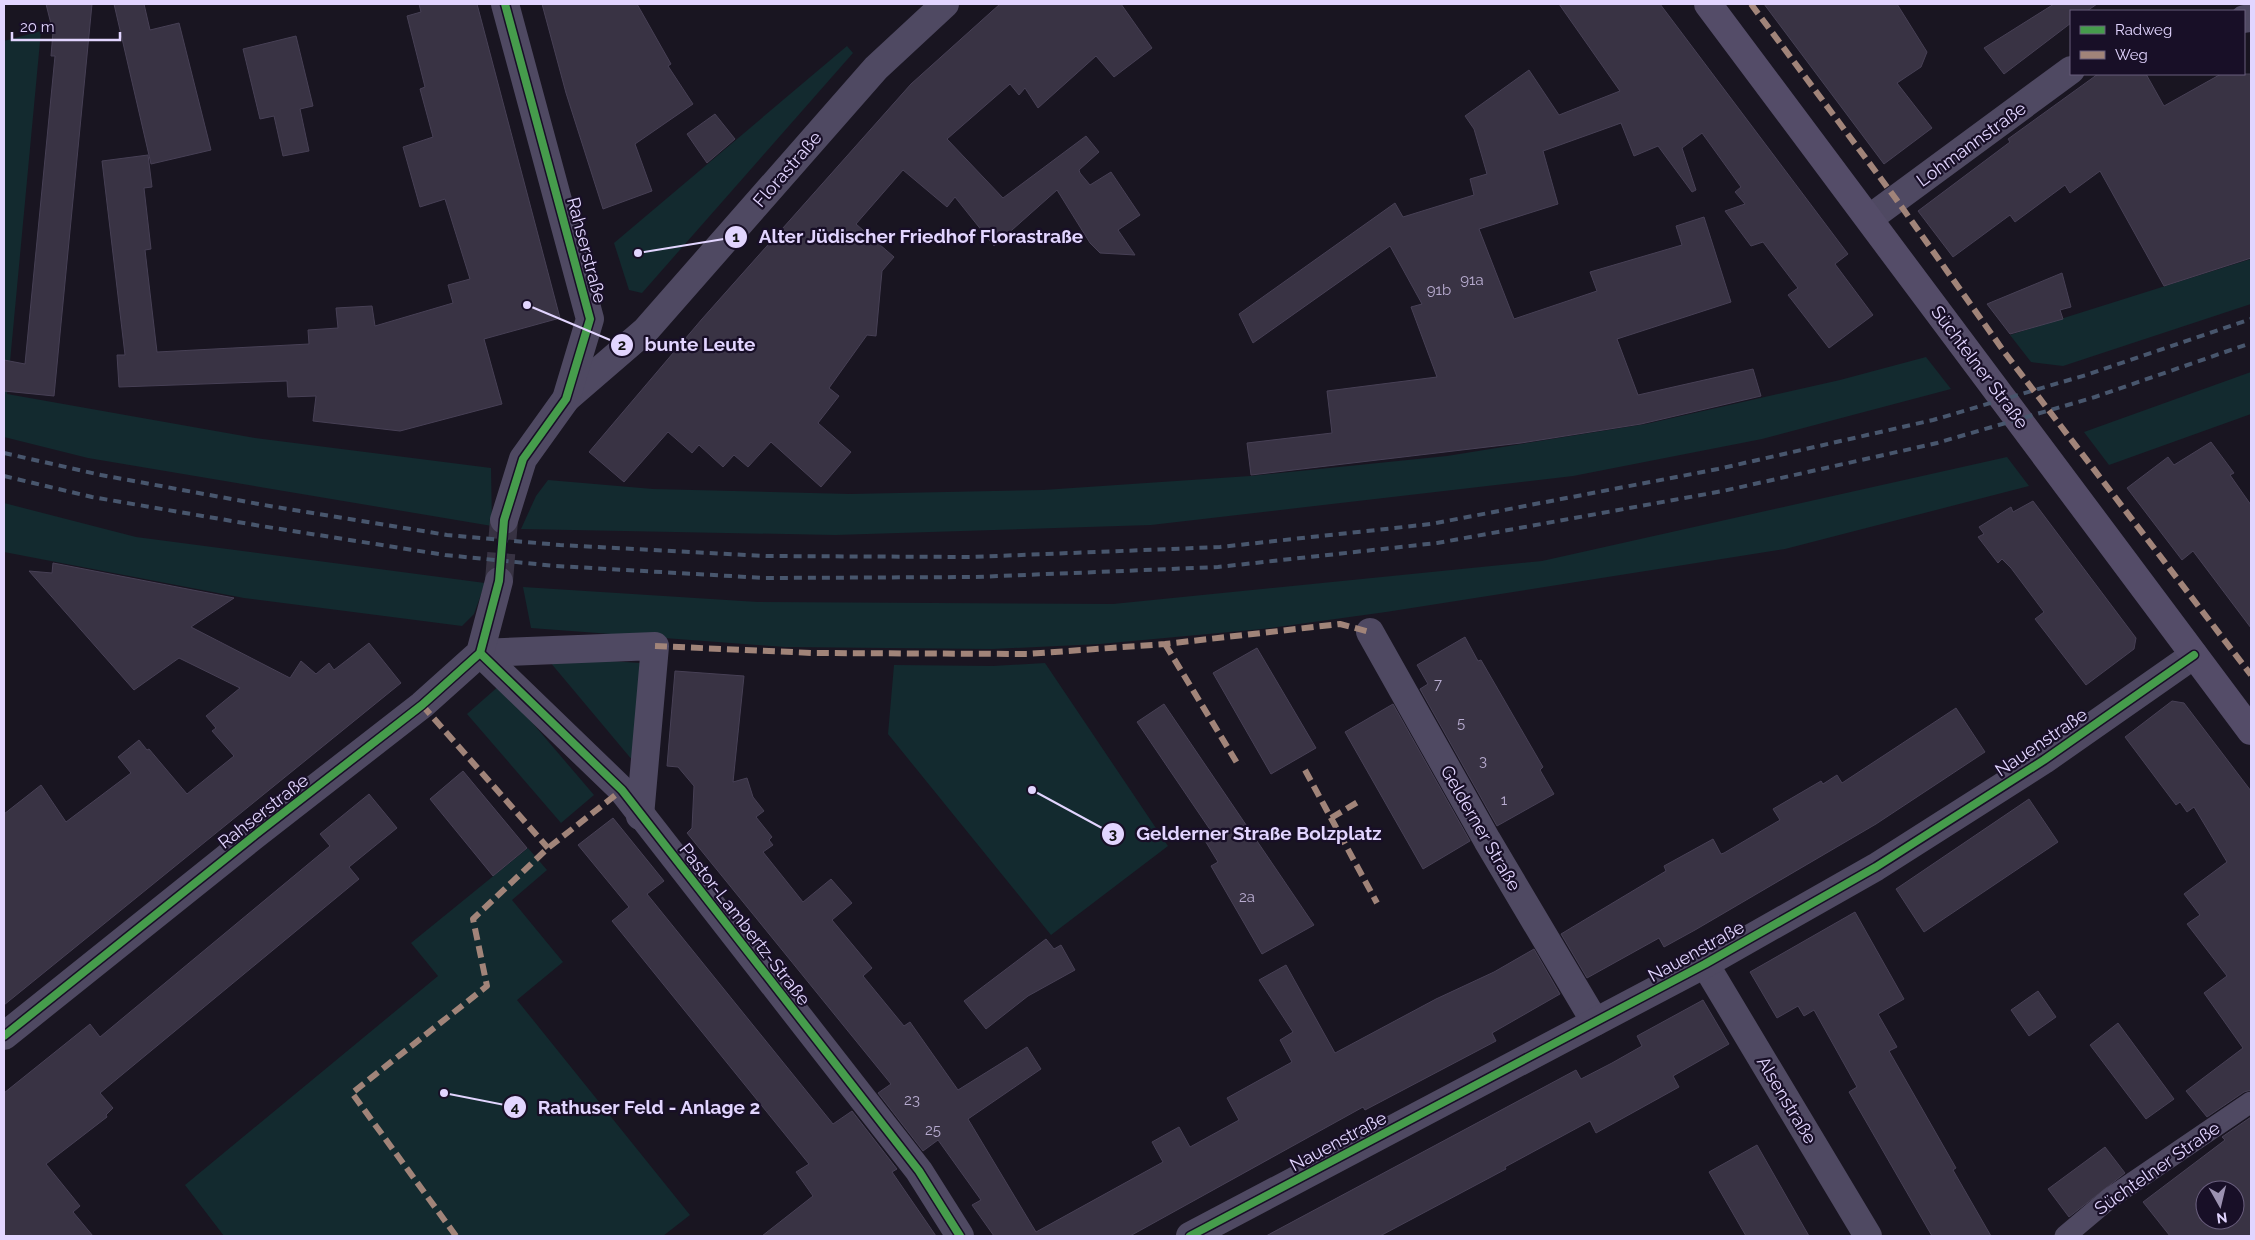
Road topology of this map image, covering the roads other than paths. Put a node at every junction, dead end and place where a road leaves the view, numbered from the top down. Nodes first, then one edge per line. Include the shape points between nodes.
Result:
1 (505, 4) edge
2 (945, 4) edge
3 (1708, 4) edge
4 (2070, 71) edge
5 (1870, 218) junction
6 (566, 399) junction
7 (504, 520) tunnel mouth
8 (499, 581) tunnel mouth
9 (1370, 632) dead end
10 (480, 653) junction
11 (2194, 655) junction
12 (2251, 731) edge
13 (640, 816) junction
14 (1705, 964) junction
15 (1595, 1022) junction
16 (4, 1036) edge
17 (2251, 1102) edge
18 (1195, 1235) edge
19 (960, 1236) edge
20 (1868, 1236) edge
21 (2064, 1236) edge

1 - 6 street, Rahserstraße via 590,319
2 - 6 street, Florastraße via 876,68 646,330
3 - 5 main road, Süchtelner Straße
4 - 5 street, Lohmannstraße
5 - 11 main road, Süchtelner Straße
6 - 7 street, Rahserstraße via 523,459
8 - 10 street
9 - 15 street, Gelderner Straße via 1487,840
10 - 13 street, Pastor-Lambertz-Straße via 622,790
10 - 13 street via 656,646
10 - 16 street, Rahserstraße via 422,706
11 - 12 main road, Süchtelner Straße
11 - 14 street, Nauenstraße via 2044,760 1876,867
13 - 19 street, Pastor-Lambertz-Straße via 919,1171
14 - 15 street, Nauenstraße
14 - 20 street, Alsenstraße
15 - 18 street, Nauenstraße
17 - 21 lane, Süchtelner Straße via 2110,1198

